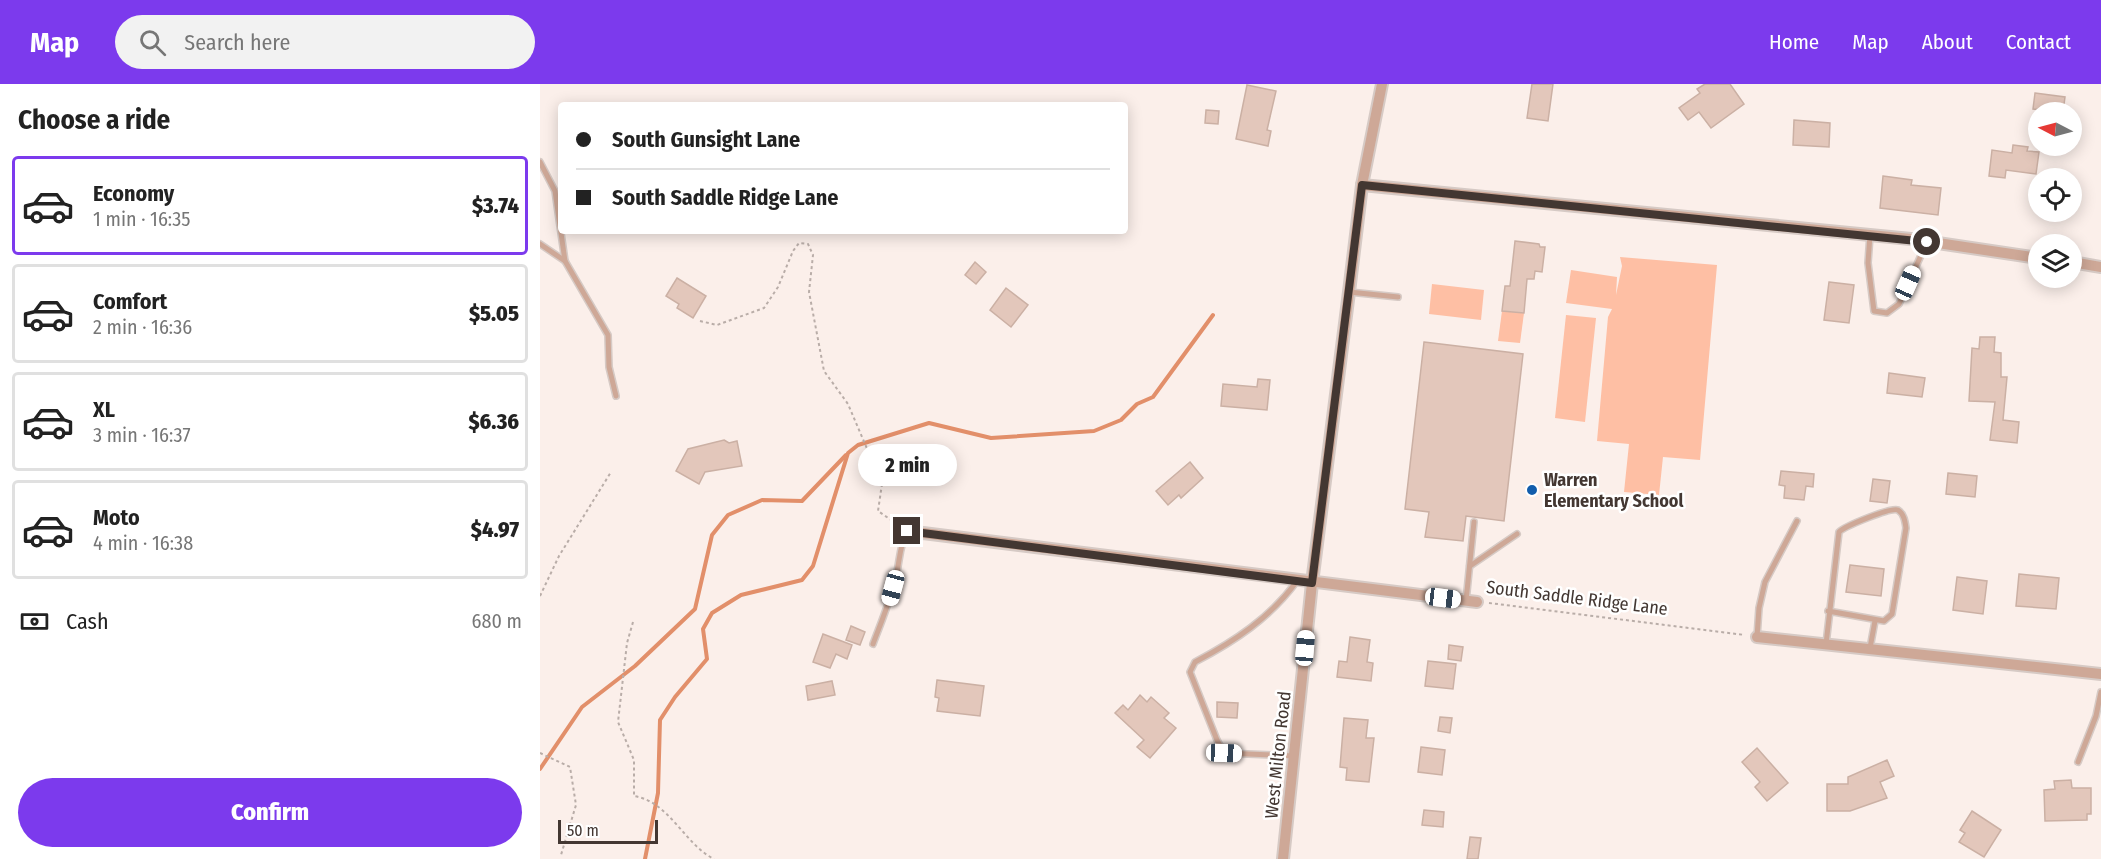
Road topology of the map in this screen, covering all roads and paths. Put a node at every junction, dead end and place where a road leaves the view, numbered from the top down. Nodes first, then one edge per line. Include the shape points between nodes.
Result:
1 (1382, 84) edge
2 (540, 162) edge
3 (1362, 185) junction
4 (558, 211) edge
5 (561, 234) edge
6 (1870, 235) junction
7 (1927, 242) junction
8 (540, 244) edge
9 (2028, 257) edge
10 (565, 261) junction
11 (2082, 264) edge
12 (2101, 267) edge
13 (1348, 292) junction
14 (1398, 297) dead end
15 (700, 321) dead end
16 (616, 396) dead end
17 (611, 472) dead end
18 (1797, 521) dead end
19 (1474, 522) dead end
20 (907, 531) junction
21 (1517, 534) dead end
22 (1470, 566) junction
23 (1297, 581) junction
24 (1312, 583) junction
25 (540, 596) edge
26 (1471, 601) junction
27 (1828, 611) junction
28 (1875, 621) junction
29 (633, 622) dead end
30 (1757, 637) junction
31 (873, 644) dead end
32 (1826, 644) junction
33 (1870, 648) junction
34 (2101, 674) edge
35 (2101, 692) edge
36 (540, 753) edge
37 (1295, 756) junction
38 (2078, 762) dead end
39 (561, 855) dead end
40 (714, 859) edge
41 (1282, 859) edge

1 - 3 street, West Milton Road
2 - 4 lane via 555,190
3 - 6 street
3 - 13 street, West Milton Road
5 - 10 lane
6 - 7 street
6 - 7 lane via 1868,263 1874,311 1887,313 1899,304
7 - 9 street
8 - 10 lane
10 - 16 lane via 608,334 609,367
11 - 12 street
13 - 14 lane
13 - 24 street, West Milton Road
15 - 20 path via 717,325 764,309 793,250 799,243 808,244 813,255 809,292 824,370 848,404 882,484 878,511
17 - 25 path
18 - 30 lane via 1765,582
19 - 22 lane
20 - 23 street, South Saddle Ridge Lane
20 - 31 lane via 888,606
21 - 22 lane
22 - 26 lane
23 - 24 street, South Saddle Ridge Lane
23 - 37 lane via 1252,628 1195,662 1190,672 1224,753
24 - 26 street, South Saddle Ridge Lane
24 - 37 street, West Milton Road
26 - 30 path, South Saddle Ridge Lane
27 - 28 lane
27 - 28 lane via 1839,532 1892,509 1903,514 1906,528 1892,614 1884,621
27 - 32 lane
28 - 33 lane
29 - 40 path via 618,722 634,760 634,796 644,798 673,820 704,854
30 - 32 street
32 - 33 street
33 - 34 street
35 - 38 lane
36 - 39 path via 570,767 576,806
37 - 41 street, West Milton Road

